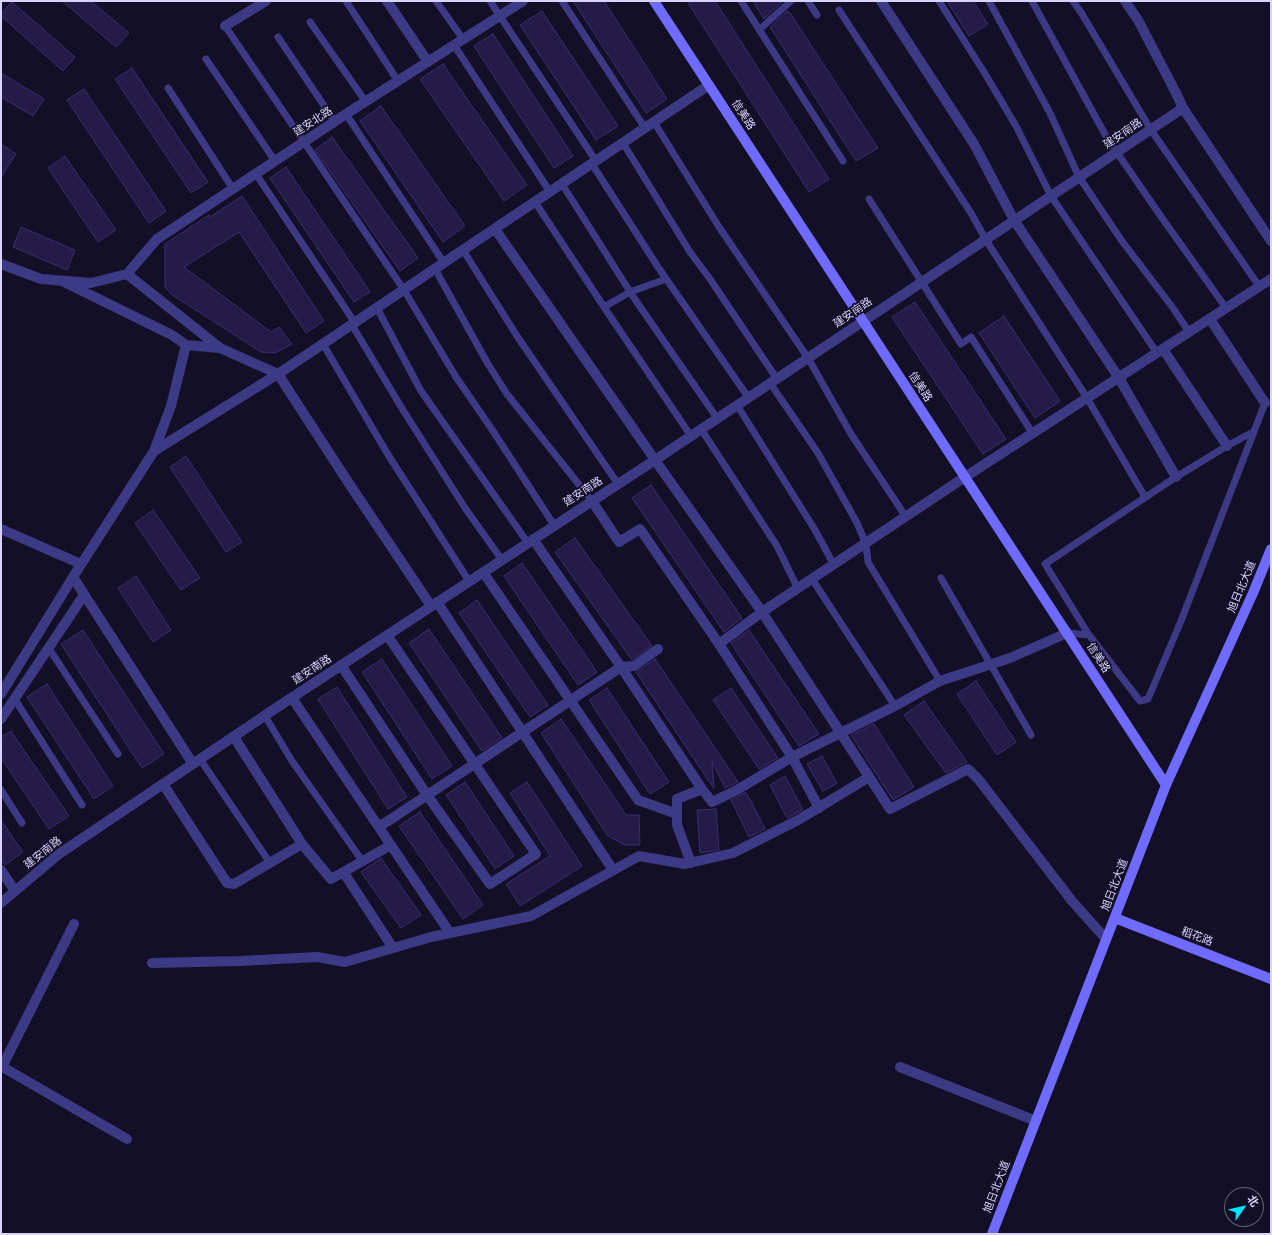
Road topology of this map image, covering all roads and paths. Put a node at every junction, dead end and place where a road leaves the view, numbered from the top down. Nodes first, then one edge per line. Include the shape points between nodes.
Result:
1 (266, 1) edge
2 (346, 1) edge
3 (387, 1) edge
4 (436, 1) edge
5 (490, 1) edge
6 (523, 1) edge
7 (562, 1) edge
8 (654, 1) edge
9 (741, 1) edge
10 (791, 1) edge
11 (808, 1) edge
12 (881, 1) edge
13 (939, 1) edge
14 (989, 1) edge
15 (1032, 1) edge
16 (1073, 1) edge
17 (1125, 1) edge
18 (839, 10) dead end
19 (500, 15) junction
20 (817, 15) dead end
21 (310, 22) dead end
22 (225, 26) joint
23 (759, 30) junction
24 (278, 37) dead end
25 (459, 42) junction
26 (206, 59) dead end
27 (428, 62) junction
28 (398, 81) junction
29 (709, 85) junction
30 (168, 88) dead end
31 (366, 102) junction
32 (1183, 108) junction
33 (346, 114) junction
34 (335, 122) junction
35 (649, 125) junction
36 (1151, 130) junction
37 (304, 142) junction
38 (623, 143) junction
39 (1117, 153) junction
40 (275, 161) junction
41 (843, 161) dead end
42 (594, 162) junction
43 (256, 174) junction
44 (1079, 177) junction
45 (562, 184) junction
46 (233, 189) junction
47 (550, 192) junction
48 (1051, 196) junction
49 (869, 199) dead end
50 (535, 202) junction
51 (1014, 220) junction
52 (495, 229) junction
53 (986, 240) junction
54 (1271, 241) edge
55 (463, 250) junction
56 (444, 263) junction
57 (1, 264) edge
58 (435, 269) junction
59 (126, 274) junction
60 (666, 279) junction
61 (1271, 279) edge
62 (62, 281) junction
63 (922, 282) junction
64 (1259, 286) junction
65 (404, 290) junction
66 (630, 292) junction
67 (604, 307) junction
68 (377, 308) junction
69 (1226, 308) junction
70 (1210, 319) junction
71 (863, 321) junction
72 (354, 324) junction
73 (1189, 332) junction
74 (323, 344) junction
75 (186, 345) junction
76 (220, 348) junction
77 (1160, 351) junction
78 (808, 358) junction
79 (278, 374) junction
80 (1119, 378) junction
81 (773, 381) junction
82 (748, 397) junction
83 (1087, 398) junction
84 (1265, 402) joint
85 (737, 405) junction
86 (717, 418) junction
87 (701, 429) junction
88 (1253, 432) junction
89 (1033, 434) junction
90 (691, 436) junction
91 (1227, 446) junction
92 (154, 451) junction
93 (655, 460) junction
94 (965, 477) junction
95 (1176, 477) junction
96 (618, 484) junction
97 (1145, 497) junction
98 (592, 501) junction
99 (906, 517) junction
100 (554, 526) junction
101 (1, 529) edge
102 (530, 541) junction
103 (866, 544) junction
104 (1271, 549) edge
105 (502, 560) junction
106 (81, 564) junction
107 (834, 565) junction
108 (483, 572) junction
109 (73, 577) junction
110 (942, 578) dead end
111 (812, 579) junction
112 (469, 582) junction
113 (798, 589) junction
114 (84, 595) junction
115 (434, 604) junction
116 (762, 612) junction
117 (1067, 633) junction
118 (386, 635) junction
119 (1090, 635) junction
120 (720, 644) junction
121 (48, 647) junction
122 (658, 649) dead end
123 (991, 664) junction
124 (341, 665) junction
125 (621, 667) junction
126 (940, 681) junction
127 (1, 694) edge
128 (14, 698) junction
129 (292, 698) junction
130 (571, 701) junction
131 (895, 706) junction
132 (265, 716) junction
133 (1, 719) edge
134 (523, 732) junction
135 (840, 732) junction
136 (1031, 735) dead end
137 (234, 737) junction
138 (118, 754) dead end
139 (792, 757) junction
140 (196, 762) junction
141 (474, 764) junction
142 (869, 777) junction
143 (163, 784) junction
144 (1166, 785) junction
145 (702, 789) junction
146 (1, 790) edge
147 (427, 795) junction
148 (82, 805) dead end
149 (819, 808) junction
150 (677, 814) junction
151 (22, 823) dead end
152 (379, 827) junction
153 (302, 844) junction
154 (391, 845) junction
155 (363, 862) junction
156 (270, 863) junction
157 (690, 863) junction
158 (1, 870) edge
159 (613, 870) junction
160 (344, 873) junction
161 (15, 891) junction
162 (1, 903) edge
163 (1115, 918) junction
164 (74, 924) dead end
165 (450, 933) junction
166 (1106, 939) junction
167 (393, 948) junction
168 (152, 963) dead end
169 (1271, 979) edge
170 (1, 1067) edge
171 (900, 1067) dead end
172 (1036, 1121) junction
173 (128, 1139) dead end
174 (992, 1234) edge

1 - 22 street
2 - 28 lane
3 - 27 street
4 - 25 lane
5 - 19 lane
6 - 19 street, 建安北路
7 - 35 lane
8 - 29 street, 信美路
9 - 23 lane
10 - 23 lane
11 - 20 lane
12 - 51 street via 974,144
13 - 48 lane via 1016,126
14 - 44 lane via 1050,112
15 - 39 lane via 1106,138
16 - 36 lane
17 - 32 street via 1138,20
18 - 53 lane
19 - 25 street, 建安北路
19 - 42 lane
21 - 31 lane
22 - 37 lane
23 - 41 lane
24 - 34 lane
25 - 27 street, 建安北路
25 - 47 lane
26 - 40 lane
27 - 28 street, 建安北路
28 - 31 street, 建安北路
29 - 35 street
29 - 71 street, 信美路
30 - 46 lane
31 - 33 street, 建安北路
32 - 36 street, 建安南路
32 - 54 street
33 - 34 street, 建安北路
33 - 56 lane
34 - 37 street, 建安北路
35 - 38 street
35 - 78 lane
36 - 39 street, 建安南路
36 - 64 lane
37 - 40 street, 建安北路
37 - 65 lane
38 - 42 street
38 - 81 lane
39 - 44 street, 建安南路
39 - 69 lane
40 - 43 street, 建安北路
42 - 45 street
42 - 60 lane
43 - 46 street, 建安北路
43 - 72 lane
44 - 48 street, 建安南路
44 - 73 lane
45 - 47 street
45 - 66 lane
46 - 59 street, 建安北路 via 157,239
47 - 50 street
48 - 51 street, 建安南路
48 - 77 lane
49 - 63 lane
50 - 52 street
50 - 67 lane
51 - 53 street, 建安南路
51 - 80 street
52 - 55 street
52 - 93 street
53 - 63 street, 建安南路
53 - 83 lane
55 - 56 street
55 - 96 lane via 517,336
56 - 58 street
57 - 62 street via 41,279
58 - 65 street
58 - 98 lane via 507,394
59 - 62 street via 91,283
59 - 76 street
60 - 66 lane
60 - 82 lane
61 - 64 street
62 - 75 street via 172,335
63 - 71 street, 建安南路
63 - 89 lane via 961,344 971,337
64 - 69 street
65 - 68 street
65 - 100 lane via 456,377
66 - 67 lane
66 - 86 lane
67 - 90 lane
68 - 72 street
68 - 102 lane via 421,391
69 - 70 street
70 - 73 street
70 - 84 street
71 - 78 street, 建安南路
71 - 94 street, 信美路
72 - 74 street
72 - 105 lane via 403,410 465,508
73 - 77 street
74 - 79 street
74 - 112 lane via 387,453
75 - 76 street
75 - 92 street via 171,406
76 - 79 street
77 - 80 street
77 - 91 street
78 - 81 street, 建安南路
78 - 99 lane via 851,434
79 - 92 street
79 - 115 street via 348,482
80 - 83 street
80 - 95 street
81 - 82 street, 建安南路
81 - 103 lane via 818,453
82 - 85 street, 建安南路
83 - 89 street
83 - 97 lane
84 - 88 lane
85 - 86 street, 建安南路
85 - 107 lane
86 - 87 street, 建安南路
87 - 90 street, 建安南路
87 - 113 lane via 777,546
88 - 91 lane
88 - 119 lane via 1148,699 1140,701
89 - 94 street
90 - 93 street, 建安南路
91 - 95 lane
92 - 106 street
93 - 96 street, 建安南路
93 - 116 street
94 - 99 street
94 - 117 street, 信美路
95 - 97 lane
96 - 98 street, 建安南路
97 - 119 lane via 1045,564
98 - 100 street, 建安南路
98 - 120 street via 619,542 640,529
99 - 103 street
100 - 102 street, 建安南路
101 - 106 street
102 - 105 street, 建安南路
102 - 125 street
103 - 107 street
103 - 126 lane via 868,562
104 - 144 street, 旭日北大道
105 - 108 street, 建安南路
106 - 109 street
107 - 111 street
108 - 112 street, 建安南路
108 - 130 street
109 - 114 street
109 - 127 street
110 - 123 lane
111 - 113 street
111 - 131 lane
112 - 115 street, 建安南路
113 - 116 street
114 - 121 street
114 - 140 street
115 - 118 street, 建安南路
115 - 134 street
116 - 120 street
116 - 135 street
117 - 119 lane
117 - 123 street
117 - 144 street, 信美路
118 - 124 street, 建安南路
118 - 141 street
120 - 139 street
121 - 128 street
121 - 138 lane
122 - 125 street via 634,666
123 - 126 street
123 - 136 lane
124 - 129 street, 建安南路
124 - 147 street
125 - 130 street
125 - 145 street
126 - 131 street
128 - 133 street
128 - 148 lane
129 - 132 street, 建安南路
129 - 152 street
130 - 134 street
130 - 150 street via 638,800
131 - 135 street
132 - 137 street, 建安南路
132 - 155 lane via 292,761
134 - 141 street
134 - 159 street
135 - 139 street
135 - 142 street
137 - 140 street, 建安南路
137 - 153 street
139 - 145 street via 712,802
139 - 149 street
140 - 143 street, 建安南路
140 - 156 lane
141 - 147 street
141 - 147 street via 536,854 490,884
142 - 149 street
142 - 166 street via 890,809 968,769 1072,901
143 - 156 street via 227,883 234,884
143 - 161 street, 建安南路 via 59,854
144 - 163 street, 旭日北大道
145 - 150 street via 677,799
146 - 151 lane
147 - 152 street
149 - 157 street via 733,853
150 - 157 street via 677,825
152 - 154 street
153 - 156 street
153 - 160 street via 331,879
154 - 155 street
154 - 165 street
155 - 160 street
157 - 159 street via 639,856
158 - 161 street
159 - 165 street via 531,916
160 - 167 street
161 - 162 street, 建安南路
163 - 166 street, 旭日北大道
163 - 169 street, 稻花路
164 - 170 street
165 - 167 street
166 - 172 street, 旭日北大道
167 - 168 street via 344,962 317,957
170 - 173 street
171 - 172 street
172 - 174 street, 旭日北大道

